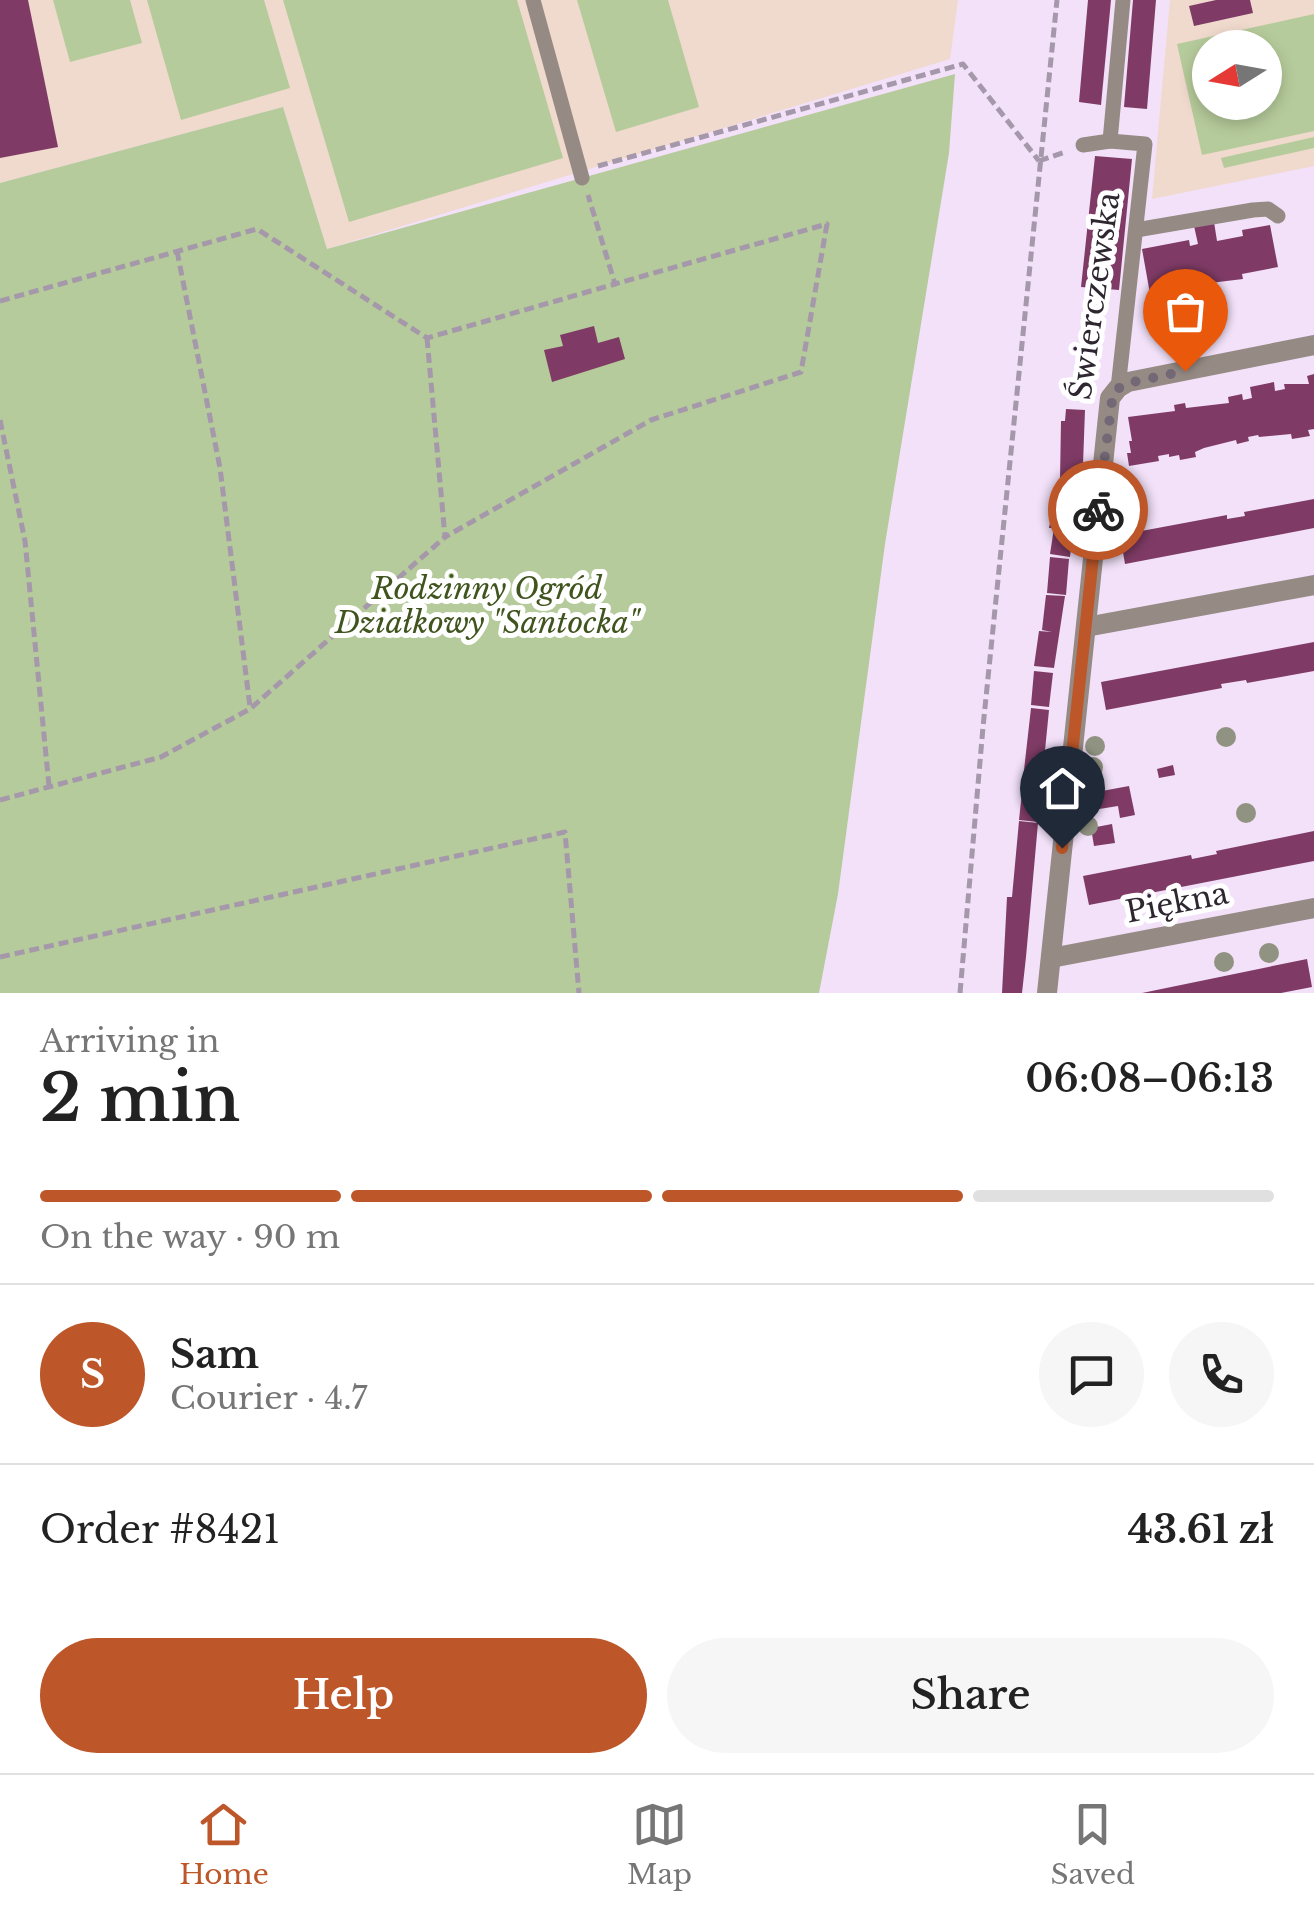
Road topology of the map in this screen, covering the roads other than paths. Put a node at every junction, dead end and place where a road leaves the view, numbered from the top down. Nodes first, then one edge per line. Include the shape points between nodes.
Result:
1 (533, 0) edge
2 (1123, 0) edge
3 (1110, 141) junction
4 (1083, 146) road end
5 (581, 174) road end
6 (1278, 216) dead end
7 (1136, 230) junction
8 (1314, 345) edge
9 (1118, 388) junction
10 (1314, 584) edge
11 (1086, 627) junction
12 (1314, 908) edge
13 (1051, 958) junction
14 (1047, 993) edge

1 - 5 lane
2 - 3 lane
3 - 4 lane
3 - 7 lane, Świerczewska via 1145,144
6 - 7 lane via 1252,210
7 - 9 lane, Świerczewska
8 - 9 street
9 - 11 street, Świerczewska via 1109,405
10 - 11 street
11 - 13 street, Świerczewska
12 - 13 street, Piękna
13 - 14 street, Świerczewska

